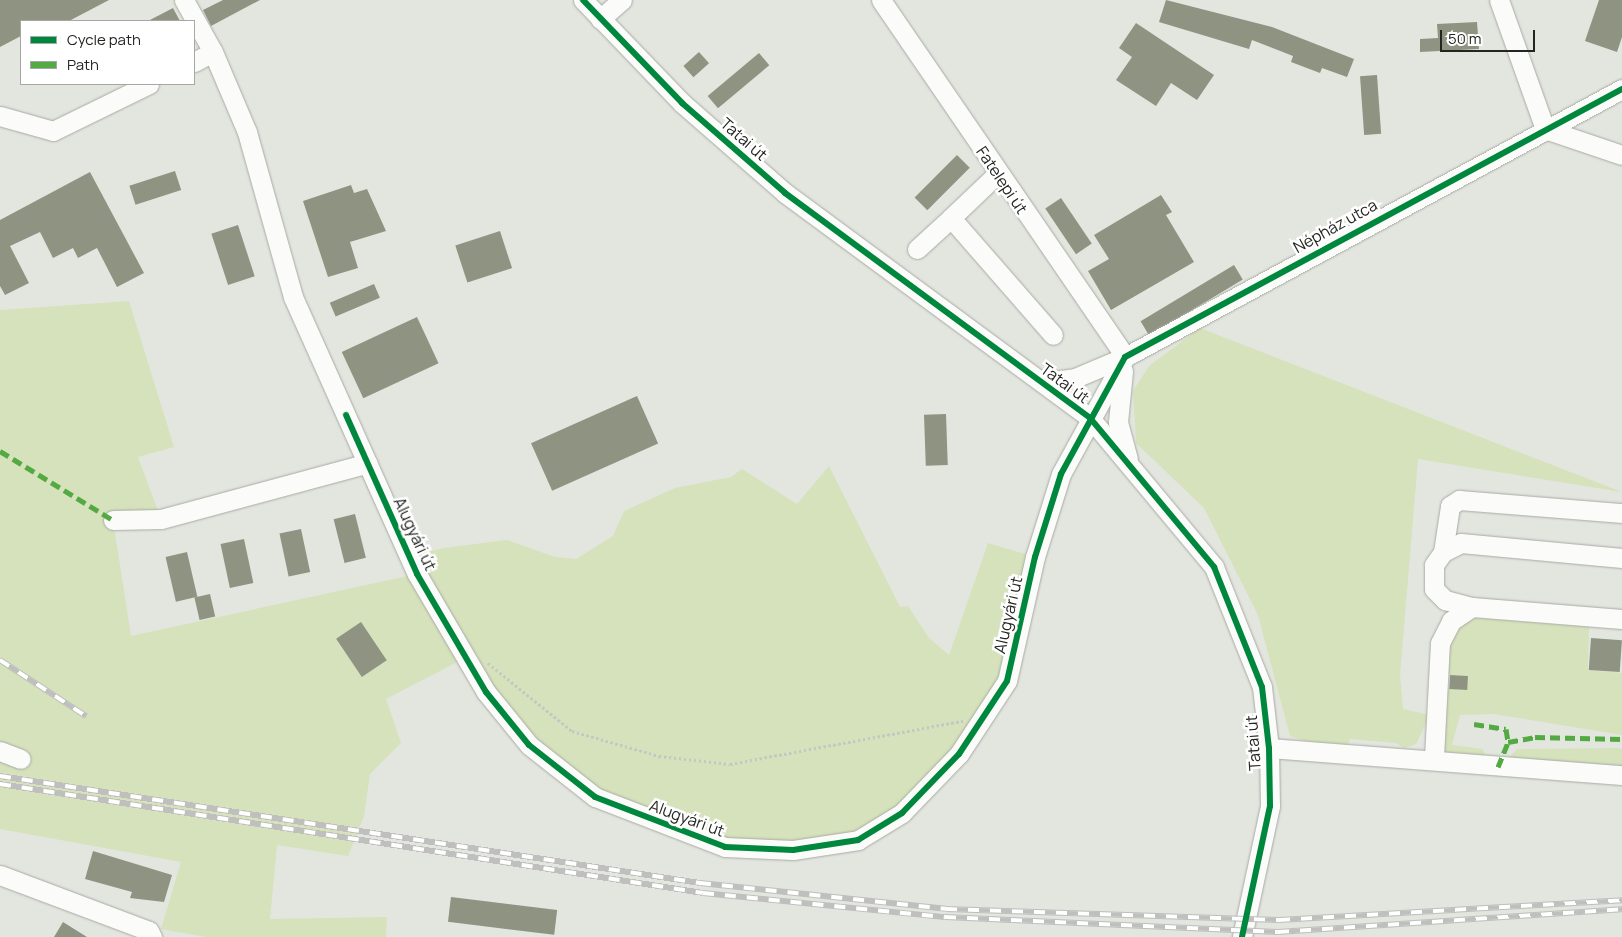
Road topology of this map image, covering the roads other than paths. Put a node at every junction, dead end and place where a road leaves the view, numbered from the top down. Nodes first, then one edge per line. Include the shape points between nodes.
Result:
1 (184, 0) edge
2 (583, 0) edge
3 (622, 0) edge
4 (882, 0) edge
5 (1499, 0) edge
6 (600, 19) junction
7 (213, 52) junction
8 (195, 61) edge
9 (147, 85) edge
10 (1622, 89) edge
11 (0, 116) edge
12 (1545, 129) junction
13 (1622, 155) edge
14 (997, 174) junction
15 (951, 218) junction
16 (917, 249) dead end
17 (1053, 335) dead end
18 (1125, 358) junction
19 (1044, 382) junction
20 (1090, 418) junction
21 (1128, 462) junction
22 (368, 464) junction
23 (1622, 513) edge
24 (113, 520) dead end
25 (1443, 552) junction
26 (1622, 558) edge
27 (1472, 607) junction
28 (1622, 619) edge
29 (1269, 748) junction
30 (0, 751) edge
31 (1434, 758) junction
32 (21, 759) dead end
33 (1622, 775) edge
34 (0, 875) edge
35 (152, 937) edge
36 (1242, 937) edge

1 - 7 street, Alugyári út
2 - 6 street, Tatai út
3 - 6 street
4 - 14 street, Fatelepi út
5 - 12 street
6 - 19 street, Tatai út via 682,103 785,193
7 - 8 street
7 - 22 street, Alugyári út via 247,132 293,297
9 - 11 street via 53,131
10 - 12 street, Népház utca
12 - 13 street
12 - 18 street, Népház utca
14 - 15 street
14 - 18 street, Fatelepi út
15 - 16 street
15 - 17 street
18 - 19 street, Népház utca via 1075,378
18 - 20 street
18 - 21 street via 1117,403
19 - 20 street, Tatai út
20 - 21 street, Tatai út
20 - 22 street, Alugyári út via 1062,474 1044,524 1007,681 959,754 902,813 858,840 792,850 725,847 595,797 529,745 486,692 417,574
21 - 29 street, Tatai út via 1214,567 1262,688
22 - 24 street via 161,519
23 - 25 street via 1459,500 1450,506
25 - 26 street via 1461,543
25 - 27 street via 1434,565 1434,589 1445,600
27 - 28 street
27 - 31 street via 1451,621 1440,643
29 - 31 street
29 - 36 street, Tatai út via 1270,806
30 - 32 street
31 - 33 street via 1498,767
34 - 35 street via 149,931

